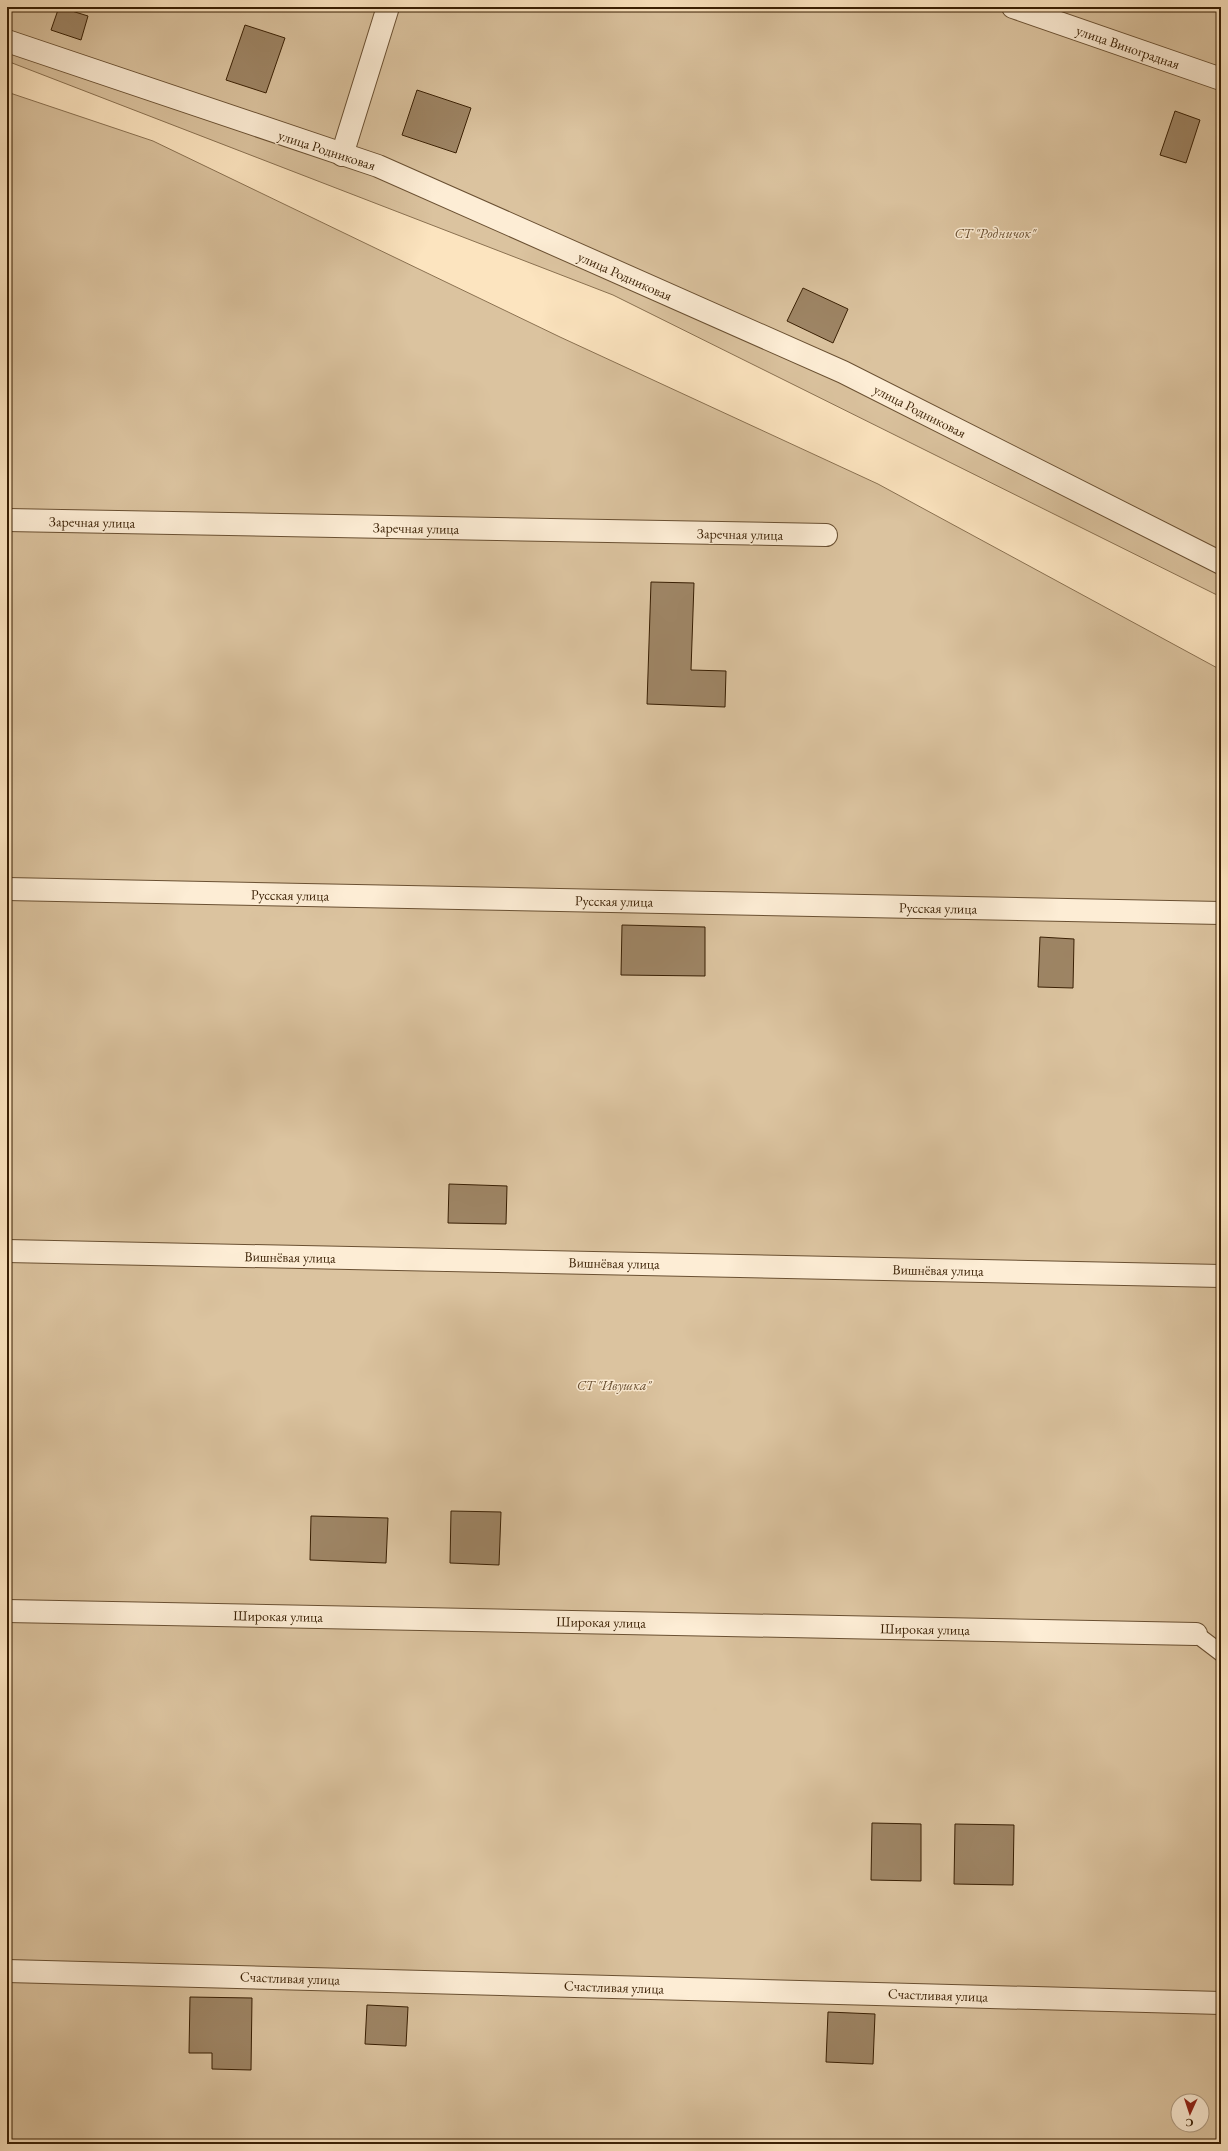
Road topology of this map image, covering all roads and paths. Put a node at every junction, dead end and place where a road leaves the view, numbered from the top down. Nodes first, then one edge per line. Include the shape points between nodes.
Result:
1 (388, 7) edge
2 (1013, 7) edge
3 (7, 41) edge
4 (1221, 80) edge
5 (342, 155) junction
6 (7, 520) edge
7 (826, 535) dead end
8 (1221, 564) edge
9 (7, 889) edge
10 (1221, 913) edge
11 (7, 1251) edge
12 (1221, 1276) edge
13 (7, 1611) edge
14 (1196, 1634) joint
15 (1221, 1653) edge
16 (7, 1971) edge
17 (1221, 2002) edge

1 - 5 street
2 - 4 street, улица Виноградная
3 - 5 street, улица Родниковая
5 - 8 street, улица Родниковая via 378,166 843,372
6 - 7 street, Заречная улица
9 - 10 street, Русская улица
11 - 12 street, Вишнёвая улица
13 - 14 street, Широкая улица
14 - 15 lane
16 - 17 street, Счастливая улица

